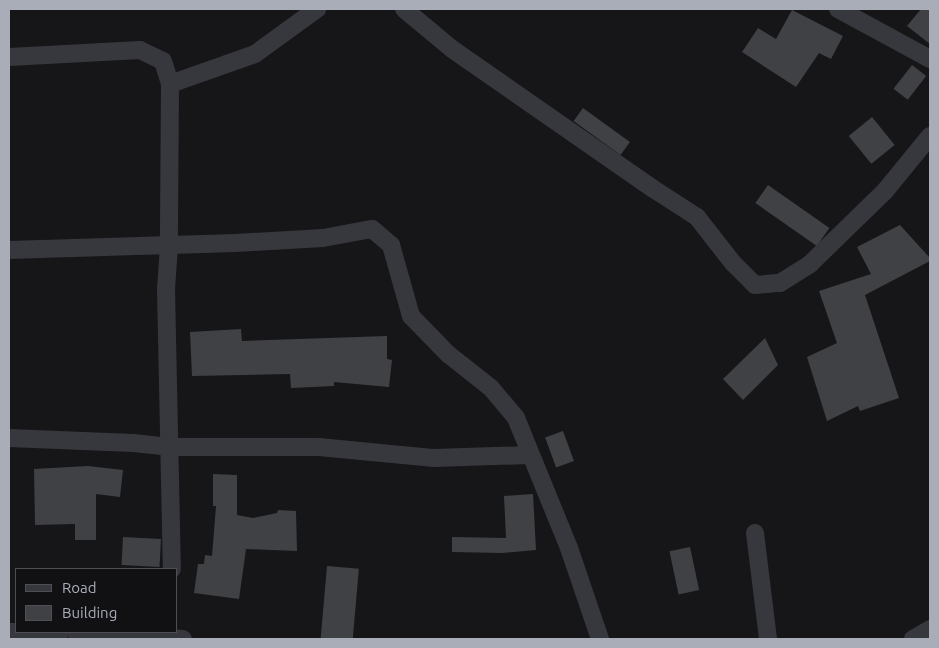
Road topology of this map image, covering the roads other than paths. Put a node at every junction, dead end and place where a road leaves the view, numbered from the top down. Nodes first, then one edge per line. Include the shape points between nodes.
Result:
1 (317, 9) edge
2 (404, 9) edge
3 (838, 9) edge
4 (9, 56) edge
5 (930, 59) edge
6 (170, 84) junction
7 (930, 136) edge
8 (169, 246) junction
9 (9, 250) edge
10 (9, 438) edge
11 (170, 447) junction
12 (531, 455) junction
13 (755, 534) dead end
14 (172, 568) edge
15 (930, 629) edge
16 (90, 633) edge
17 (174, 639) edge
18 (183, 639) edge
19 (600, 639) edge
20 (768, 639) edge
21 (913, 639) edge

1 - 6 street via 255,54
2 - 7 street via 452,49 697,217 755,285 780,283 810,264 884,191
3 - 5 street
4 - 6 street via 140,50 163,61
6 - 8 street
8 - 9 street
8 - 11 street via 166,289
8 - 12 street via 323,238 372,230 391,245 411,316 448,354 491,388 516,418
10 - 11 street
11 - 12 street via 319,447 434,458
11 - 14 street
12 - 19 street via 569,548
13 - 20 street
15 - 21 street
16 - 17 street
17 - 18 street

